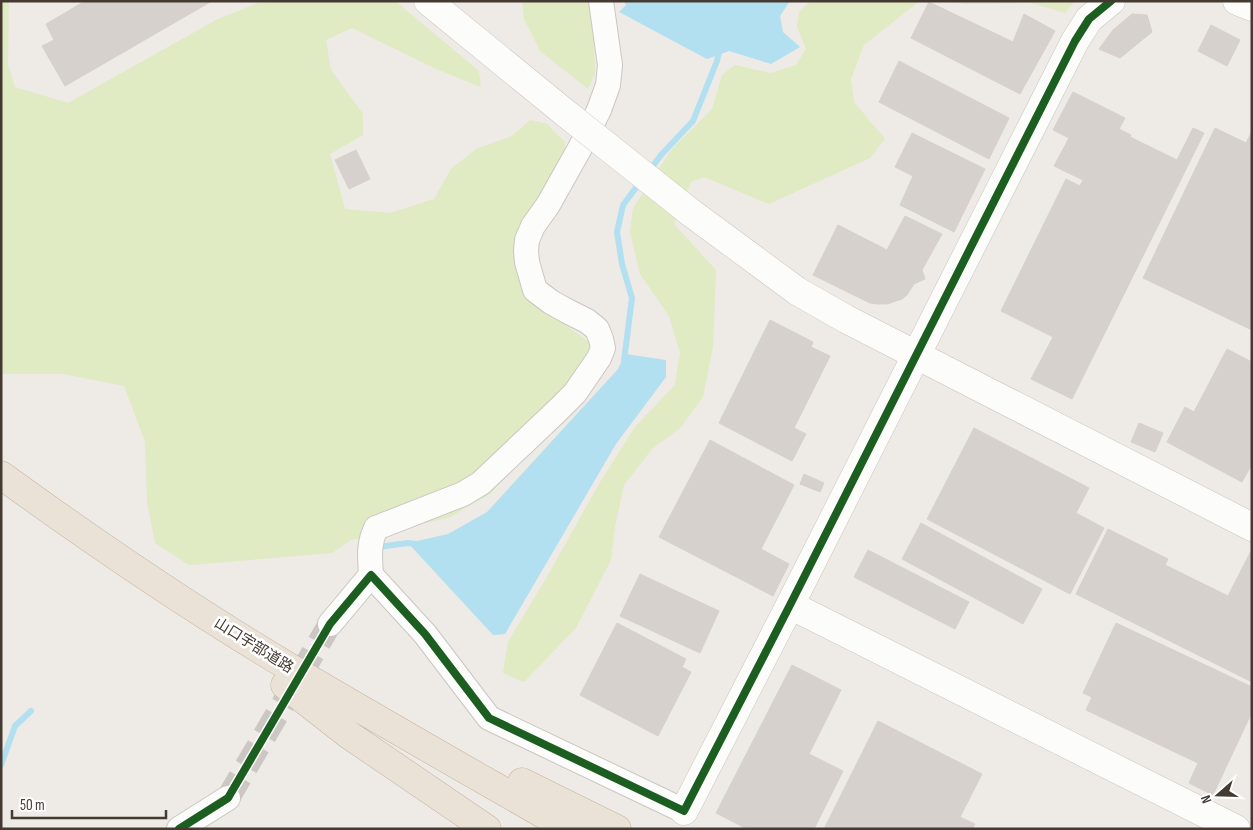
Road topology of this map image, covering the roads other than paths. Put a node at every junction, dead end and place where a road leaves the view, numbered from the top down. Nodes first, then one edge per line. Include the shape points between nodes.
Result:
1 (428, 1) edge
2 (600, 1) edge
3 (1112, 1) edge
4 (1237, 1) edge
5 (1252, 7) edge
6 (916, 356) junction
7 (1, 475) edge
8 (1, 493) edge
9 (1252, 527) edge
10 (371, 575) junction
11 (790, 605) junction
12 (330, 624) tunnel mouth
13 (285, 685) junction
14 (412, 738) junction
15 (228, 798) tunnel mouth
16 (684, 811) joint
17 (179, 829) edge
18 (487, 829) edge
19 (542, 829) edge
20 (569, 829) edge
21 (617, 829) edge
22 (1236, 829) edge

1 - 6 street, bridge via 690,212 797,291
2 - 10 street via 610,65 608,85 580,148 533,226 526,251 535,290 597,329 603,348 600,358 558,410 481,483 464,494 376,528 370,548
3 - 6 street via 1089,19 1075,41
4 - 5 street
6 - 9 street
6 - 11 street
7 - 14 highway, 山口宇部道路 via 208,616
8 - 13 highway, 山口宇部道路 via 188,624
10 - 12 street
10 - 16 street via 425,634 489,718
11 - 16 street
11 - 22 street
13 - 18 highway via 349,735
13 - 19 highway, 山口宇部道路
14 - 20 highway, 山口宇部道路
14 - 21 highway via 492,767
15 - 17 street

